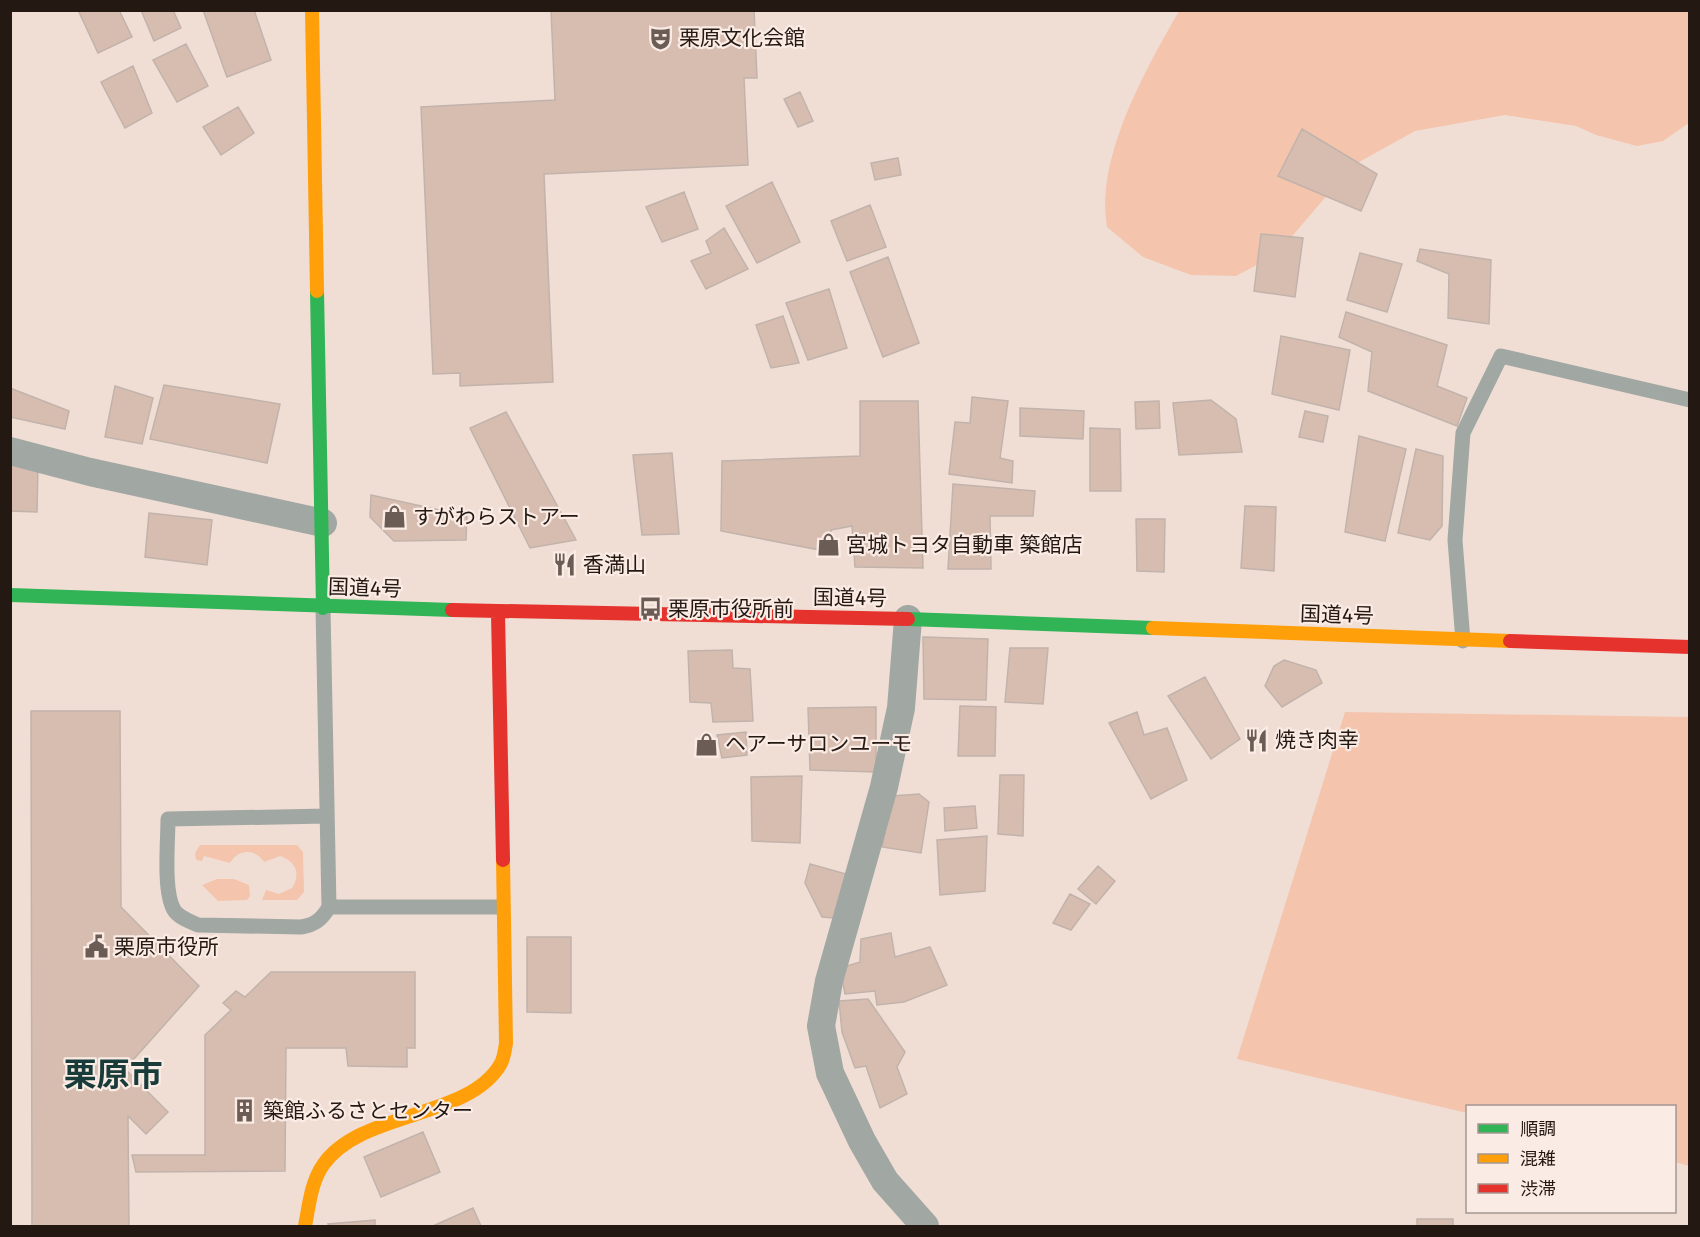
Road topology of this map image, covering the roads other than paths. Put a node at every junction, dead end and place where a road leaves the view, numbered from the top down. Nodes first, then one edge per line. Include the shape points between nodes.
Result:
1 (312, 10) edge
2 (1689, 400) edge
3 (10, 451) edge
4 (322, 523) junction
5 (10, 595) edge
6 (323, 608) junction
7 (498, 613) junction
8 (908, 619) junction
9 (1463, 641) junction
10 (1689, 647) edge
11 (327, 816) junction
12 (328, 907) junction
13 (503, 907) junction
14 (305, 1227) edge
15 (925, 1227) edge

1 - 4 main road
2 - 9 lane via 1501,356 1463,433 1455,540
3 - 4 street
4 - 6 main road
5 - 6 main road, 国道4号
6 - 7 main road, 国道4号
6 - 11 lane
7 - 8 main road, 国道4号
7 - 13 main road
8 - 9 main road, 国道4号
8 - 15 street via 901,708 884,787 829,981 821,1026 830,1073 862,1141 885,1181
9 - 10 main road, 国道4号
11 - 12 lane
11 - 12 lane via 168,819 168,830 169,896 175,911 184,919 198,925 302,927 322,918
12 - 13 lane
13 - 14 main road via 506,1043 502,1062 491,1078 471,1092 344,1142 328,1159 313,1187

